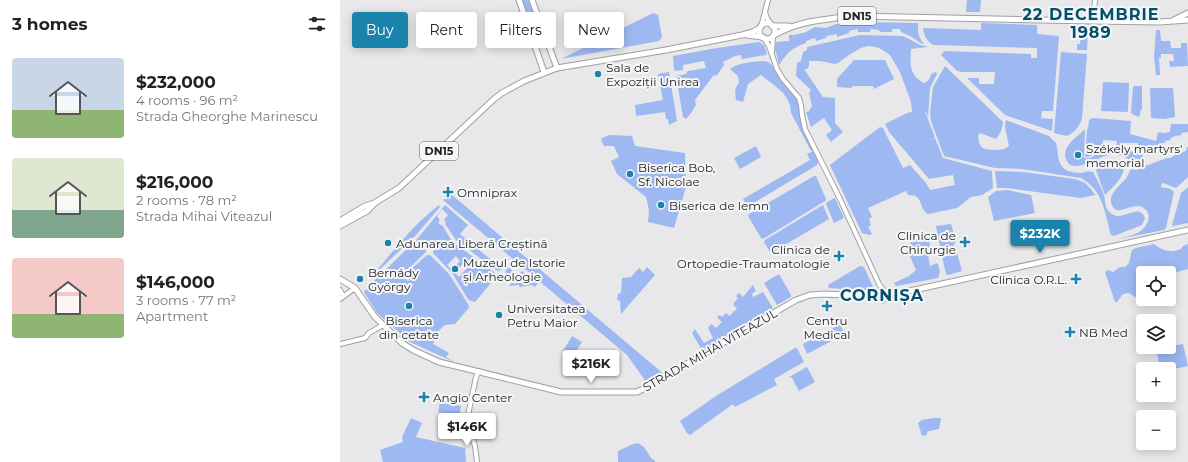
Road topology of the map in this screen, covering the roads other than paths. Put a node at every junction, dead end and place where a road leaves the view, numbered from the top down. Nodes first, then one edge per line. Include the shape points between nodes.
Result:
1 (519, 0) edge
2 (532, 0) edge
3 (768, 0) edge
4 (1095, 0) edge
5 (765, 11) junction
6 (1188, 13) edge
7 (1188, 20) edge
8 (1093, 21) junction
9 (1172, 22) junction
10 (772, 25) junction
11 (794, 26) junction
12 (760, 27) junction
13 (742, 35) junction
14 (773, 36) junction
15 (763, 38) junction
16 (772, 57) junction
17 (557, 68) junction
18 (544, 72) junction
19 (376, 202) junction
20 (340, 221) edge
21 (340, 226) edge
22 (1188, 230) edge
23 (340, 279) edge
24 (356, 289) junction
25 (340, 290) edge
26 (882, 293) junction
27 (896, 294) junction
28 (342, 297) edge
29 (382, 325) junction
30 (340, 344) edge
31 (479, 372) junction
32 (477, 462) edge

1 - 18 main road
2 - 17 main road
3 - 5 street
4 - 8 street
5 - 10 street
5 - 12 street
6 - 9 main road
7 - 9 main road, DN15
8 - 9 main road, DN15
8 - 11 main road, DN15 via 854,16
10 - 11 main road, DN15
10 - 12 main road, DN15
10 - 14 main road via 775,29
11 - 14 main road, DN15
12 - 13 main road, DN15
12 - 15 main road via 759,32
13 - 15 main road, DN15
13 - 17 main road, DN15
14 - 15 main road, DN15 via 769,39
14 - 16 street
15 - 16 street
16 - 26 street via 783,79 799,98 806,129
17 - 18 main road, DN15
18 - 19 main road, DN15 via 505,91 411,178
19 - 20 main road, DN15
19 - 21 main road, DN15 via 367,211
22 - 27 main road
23 - 24 main road
24 - 28 street
24 - 29 main road, STRADA MIHAI VITEAZUL
25 - 28 street
26 - 27 main road, STRADA MIHAI VITEAZUL
26 - 27 main road via 887,295 886,298
26 - 31 main road, STRADA MIHAI VITEAZUL via 869,296 810,295 796,300 637,392 560,392
29 - 30 street via 365,338
29 - 31 main road, STRADA MIHAI VITEAZUL via 407,347 418,353 439,362
31 - 32 street via 468,415

